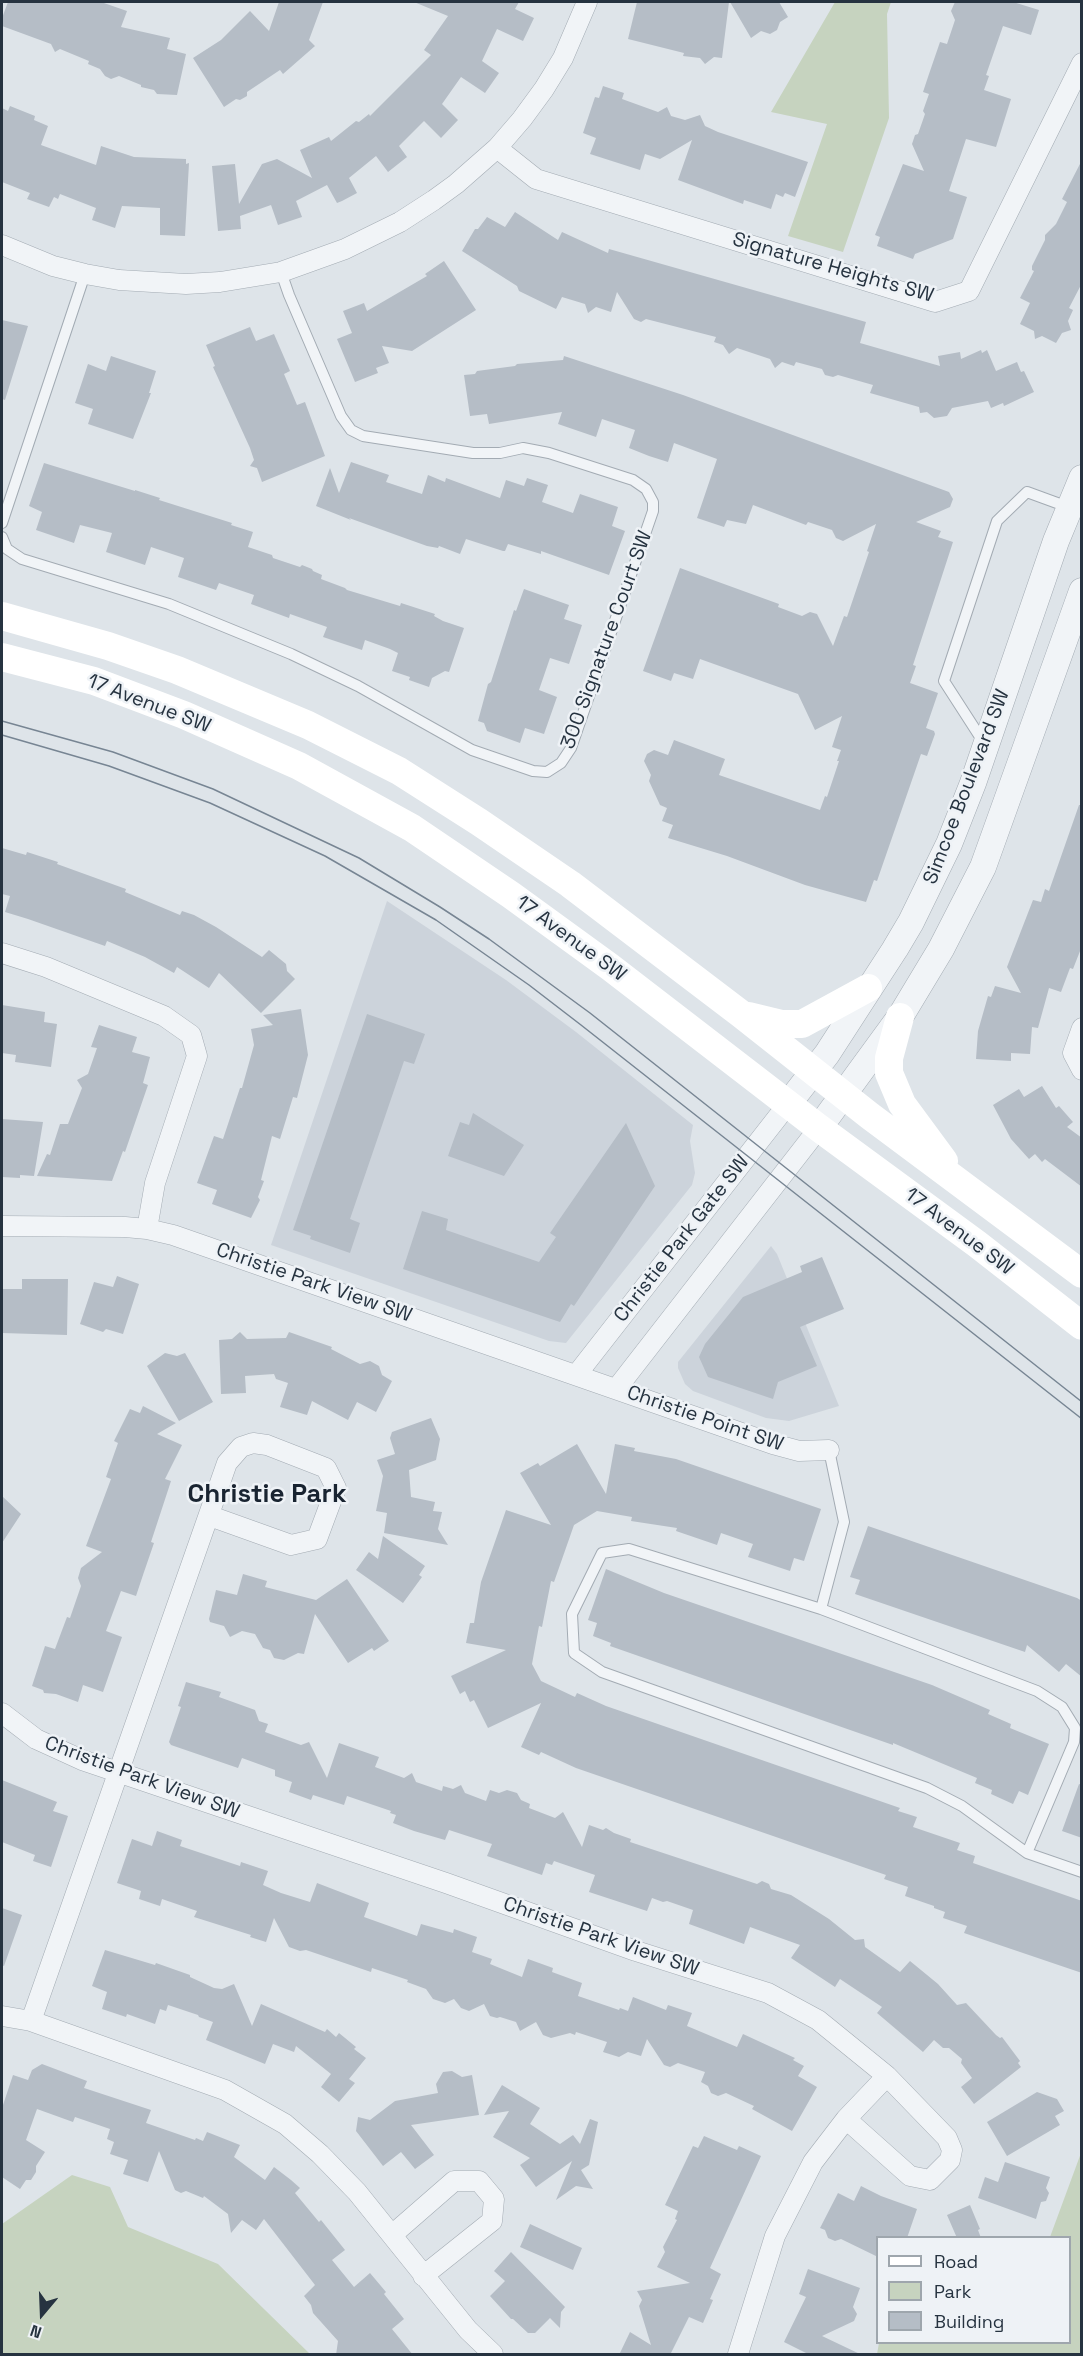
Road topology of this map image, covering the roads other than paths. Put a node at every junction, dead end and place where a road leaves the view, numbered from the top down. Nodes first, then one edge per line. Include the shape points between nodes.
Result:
1 (587, 2) edge
2 (1082, 63) edge
3 (497, 148) junction
4 (2, 245) edge
5 (281, 272) junction
6 (85, 274) junction
7 (1082, 478) edge
8 (1075, 510) edge
9 (2, 523) edge
10 (2, 537) edge
11 (1082, 591) edge
12 (2, 616) edge
13 (1082, 627) edge
14 (1062, 646) junction
15 (2, 657) edge
16 (986, 746) junction
17 (2, 953) edge
18 (868, 988) junction
19 (741, 1014) junction
20 (900, 1017) junction
21 (1082, 1028) edge
22 (1082, 1070) edge
23 (814, 1072) junction
24 (843, 1095) junction
25 (788, 1104) junction
26 (819, 1128) junction
27 (962, 1184) junction
28 (2, 1226) edge
29 (147, 1229) junction
30 (1082, 1274) edge
31 (1082, 1326) edge
32 (577, 1374) junction
33 (617, 1388) junction
34 (829, 1450) joint
35 (210, 1516) junction
36 (821, 1609) junction
37 (2, 1713) edge
38 (117, 1772) junction
39 (1027, 1853) junction
40 (1082, 1872) edge
41 (2, 2016) edge
42 (31, 2021) junction
43 (887, 2076) junction
44 (846, 2119) junction
45 (392, 2235) junction
46 (423, 2276) junction
47 (493, 2355) edge
48 (738, 2355) edge

1 - 3 street via 563,58 544,89
2 - 3 street, Signature Heights SW via 969,291 935,302 536,179
3 - 5 street via 456,184 400,222 345,249
4 - 6 street via 53,266
5 - 6 street via 186,284
5 - 10 lane, 300 Signature Court SW via 351,430 363,436 473,453 523,448 549,453 633,480 646,489 653,511 571,748 561,763 547,772 533,771 472,750 358,686 291,654 169,604 22,559 7,549
6 - 9 lane
7 - 8 street, Simcoe Boulevard SW
8 - 16 street, Simcoe Boulevard SW
8 - 16 lane via 1027,492 997,521 944,681
11 - 14 street, Simcoe Boulevard SW
12 - 19 main road, 17 Avenue SW via 177,670 308,724 399,771 570,884
13 - 14 street
14 - 20 street, Simcoe Boulevard SW via 983,867 942,949
15 - 25 main road, 17 Avenue SW via 94,681 184,715 299,766 371,804 511,895
16 - 18 street, Simcoe Boulevard SW via 931,883 896,949
17 - 29 street via 164,1016 191,1035 198,1056 155,1183
18 - 19 main road via 802,1024 782,1024
18 - 23 street, Simcoe Boulevard SW
19 - 23 main road, 17 Avenue SW
20 - 24 street, Simcoe Boulevard SW
20 - 27 main road via 889,1058 894,1090
21 - 22 street via 1073,1053
23 - 24 main road, 17 Avenue SW
23 - 25 street, Simcoe Boulevard SW
24 - 26 street, Simcoe Boulevard SW
24 - 27 main road, 17 Avenue SW
25 - 26 main road, 17 Avenue SW
25 - 32 street, Christie Park Gate SW
26 - 31 main road, 17 Avenue SW
26 - 33 street, Christie Park Gate SW
27 - 30 main road, 17 Avenue SW
28 - 29 street, Christie Park View SW
29 - 32 street, Christie Park View SW
32 - 33 street, Christie Park View SW
33 - 34 street, Christie Point SW via 773,1444 799,1451
34 - 36 lane via 844,1522
35 - 35 street via 291,1545 317,1539 336,1488 326,1468 253,1443 241,1447 227,1463
35 - 38 street
36 - 39 lane via 1037,1691 1062,1707 1075,1728 1074,1742
36 - 39 lane via 629,1549 602,1553 572,1614 574,1653 602,1672 927,1788 962,1806
37 - 38 street, Christie Park View SW via 36,1739
38 - 42 street
38 - 43 street, Christie Park View SW via 768,1994 818,2020
39 - 40 lane
41 - 42 street
42 - 45 street via 225,2091 285,2124 357,2192
43 - 44 street
43 - 44 street, Christie Park View SW via 947,2138 952,2150 950,2160 930,2180 910,2176
44 - 48 street via 813,2162 775,2236
45 - 46 street
45 - 46 street via 454,2181 479,2181 495,2199 492,2221
46 - 47 street

